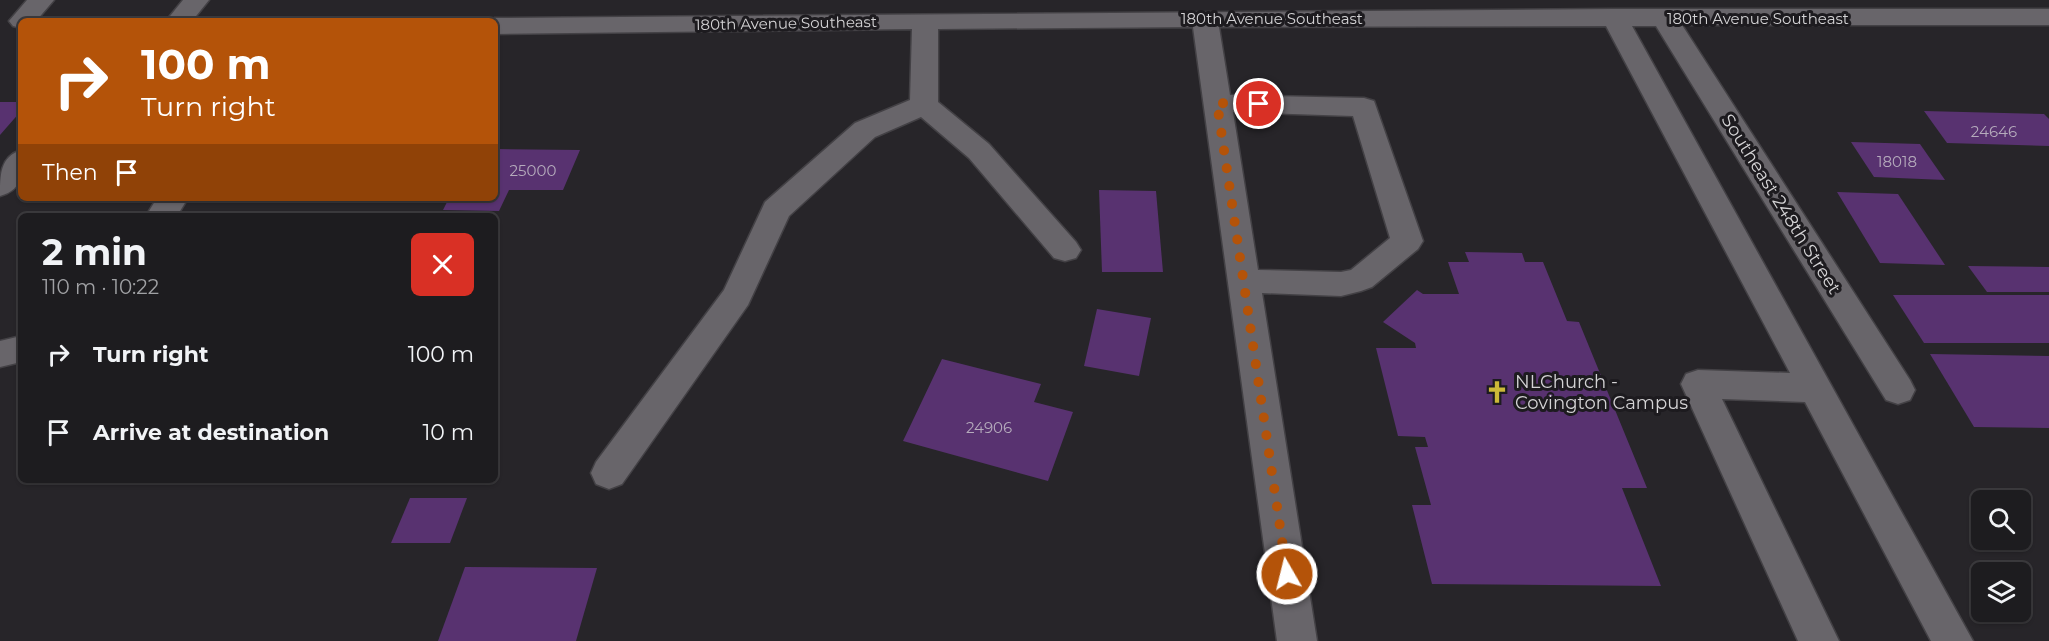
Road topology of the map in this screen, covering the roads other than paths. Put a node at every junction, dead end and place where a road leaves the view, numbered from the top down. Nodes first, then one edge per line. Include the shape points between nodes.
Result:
1 (41, 0) edge
2 (196, 0) edge
3 (1614, 17) junction
4 (2049, 17) edge
5 (24, 18) edge
6 (181, 18) edge
7 (1664, 18) junction
8 (1205, 19) junction
9 (924, 21) junction
10 (498, 26) edge
11 (1217, 103) junction
12 (924, 105) junction
13 (18, 164) edge
14 (0, 186) edge
15 (1065, 249) dead end
16 (1244, 281) junction
17 (18, 350) edge
18 (0, 354) edge
19 (1815, 388) junction
20 (1898, 390) dead end
21 (609, 473) dead end
22 (1297, 641) edge
23 (1819, 641) edge
24 (1953, 641) edge

1 - 5 street
2 - 6 street
3 - 7 street, 180th Avenue Southeast
3 - 8 street, 180th Avenue Southeast
3 - 19 street
4 - 7 street, 180th Avenue Southeast
7 - 20 street, Southeast 248th Street
8 - 9 street, 180th Avenue Southeast
8 - 11 street
9 - 10 street, 180th Avenue Southeast
9 - 12 street
11 - 16 street
11 - 16 street via 1364,107 1407,241 1361,279 1341,284
12 - 15 street via 979,151
12 - 21 street via 865,130 776,210 737,297
13 - 14 street
16 - 22 street
17 - 18 street
19 - 23 street via 1698,384
19 - 24 street

